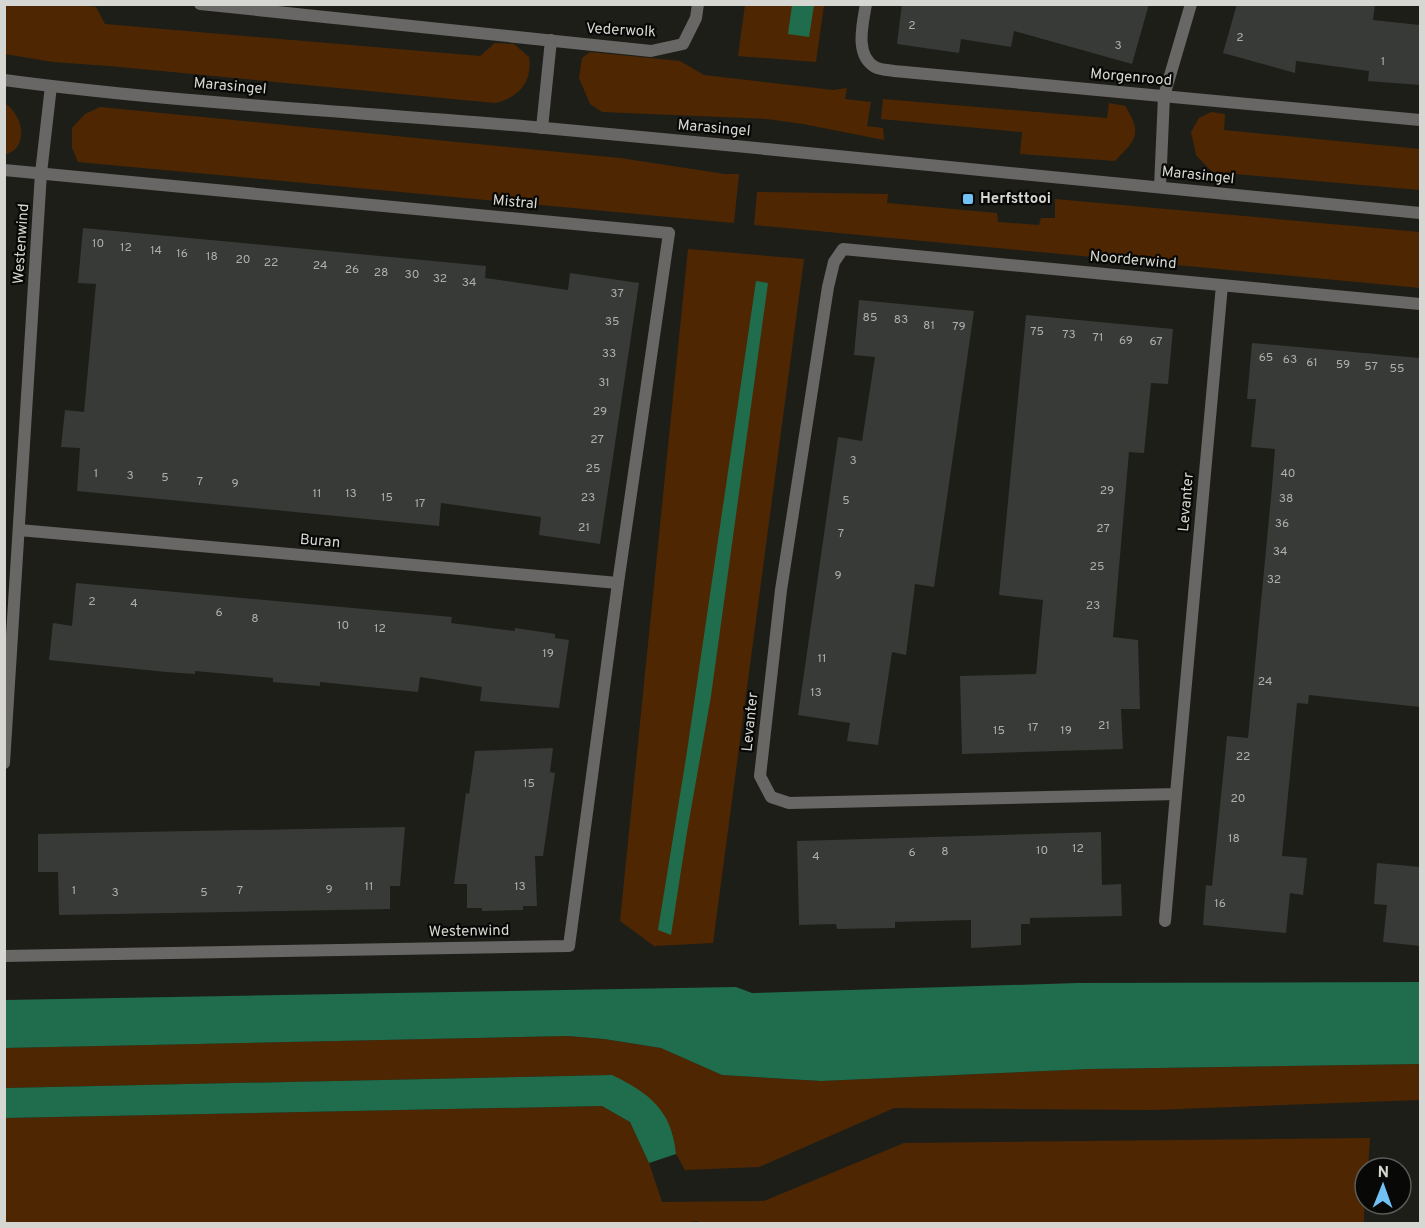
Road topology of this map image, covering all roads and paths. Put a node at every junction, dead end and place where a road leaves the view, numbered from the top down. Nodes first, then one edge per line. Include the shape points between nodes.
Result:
1 (200, 4) edge
2 (698, 4) edge
3 (866, 4) edge
4 (1191, 4) edge
5 (551, 40) junction
6 (4, 80) edge
7 (51, 86) junction
8 (1164, 96) junction
9 (1420, 120) edge
10 (542, 128) junction
11 (4, 170) edge
12 (41, 173) junction
13 (1160, 187) junction
14 (1420, 213) edge
15 (843, 249) joint
16 (1222, 285) junction
17 (1420, 304) edge
18 (19, 530) junction
19 (618, 583) junction
20 (4, 763) edge
21 (1176, 794) junction
22 (1165, 921) dead end
23 (4, 956) edge

1 - 5 street, Vederwolk
2 - 5 street, Vederwolk via 696,18 683,44 651,51
3 - 8 street, Morgenrood via 861,35 864,52 874,67
4 - 8 street
5 - 10 street
6 - 7 street, Marasingel
7 - 10 street, Marasingel
7 - 12 street, Westenwind
8 - 9 street, Morgenrood
8 - 13 street
10 - 13 street, Marasingel
11 - 12 street, Mistral
12 - 18 street, Westenwind
12 - 19 street, Mistral via 669,232
13 - 14 street, Marasingel
15 - 16 street, Noorderwind
15 - 21 street, Levanter via 834,262 828,287 778,613 760,776 771,797 789,803
16 - 17 street, Noorderwind
16 - 21 street, Levanter
18 - 19 street, Buran
18 - 20 street, Westenwind
19 - 23 street, Westenwind via 569,946
21 - 22 street, Levanter

